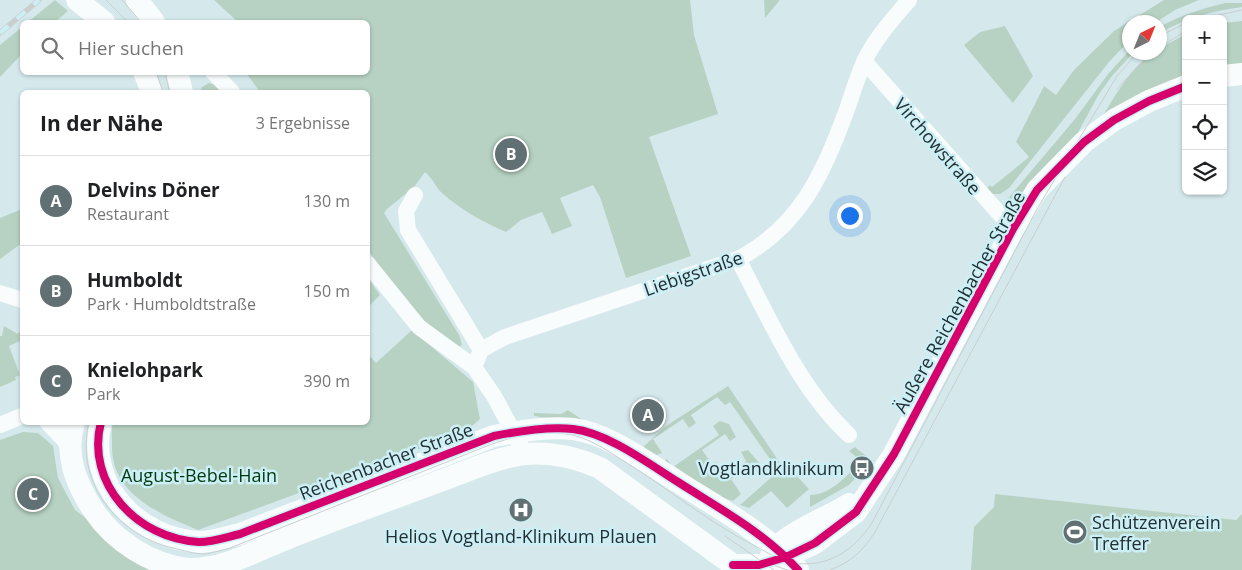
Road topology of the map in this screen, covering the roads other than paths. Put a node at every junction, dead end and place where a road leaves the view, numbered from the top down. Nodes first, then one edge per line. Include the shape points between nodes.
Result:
1 (137, 0) edge
2 (909, 0) edge
3 (83, 2) edge
4 (102, 20) edge
5 (152, 20) edge
6 (864, 61) junction
7 (1242, 74) edge
8 (145, 75) edge
9 (178, 75) edge
10 (216, 75) edge
11 (1227, 76) edge
12 (1182, 88) edge
13 (151, 90) edge
14 (182, 90) edge
15 (230, 90) edge
16 (415, 195) dead end
17 (1013, 229) junction
18 (738, 259) junction
19 (370, 266) edge
20 (0, 293) edge
21 (20, 299) edge
22 (481, 350) junction
23 (468, 364) junction
24 (20, 417) edge
25 (0, 425) edge
26 (50, 425) edge
27 (74, 425) edge
28 (100, 425) edge
29 (512, 433) junction
30 (849, 435) dead end
31 (70, 453) junction
32 (525, 454) junction
33 (741, 521) junction
34 (811, 535) junction
35 (779, 562) edge
36 (737, 567) edge
37 (811, 570) edge

1 - 5 street
2 - 6 street, Liebigstraße via 884,29
3 - 4 street
6 - 17 street, Virchowstraße
6 - 18 street, Liebigstraße via 834,144 798,210 761,247
7 - 11 street
8 - 13 street
9 - 14 street
10 - 15 street
12 - 17 street, Äußere Reichenbacher Straße via 1114,120 1084,142 1037,190
16 - 22 street via 406,211 408,230
17 - 34 street, Äußere Reichenbacher Straße via 894,454 875,483
18 - 22 street, Liebigstraße via 505,337
18 - 30 street via 813,395
19 - 23 street via 419,327
20 - 21 street
22 - 23 street
23 - 29 street via 494,396
24 - 25 street
26 - 31 street via 65,441
27 - 31 street, Reichenbacher Straße
28 - 29 street, Reichenbacher Straße via 99,467 118,503 137,520 162,533 199,542 240,534 494,436
29 - 32 street
29 - 33 street, Reichenbacher Straße via 574,429 594,434 640,458
31 - 32 street, Reichenbacher Straße via 78,484 100,520 115,536 132,549 188,569 234,562 354,513 479,467
32 - 36 street, Reichenbacher Straße via 560,456 600,468
33 - 34 street
33 - 35 street
34 - 35 street, Äußere Reichenbacher Straße
34 - 37 street
35 - 36 street, Äußere Reichenbacher Straße

